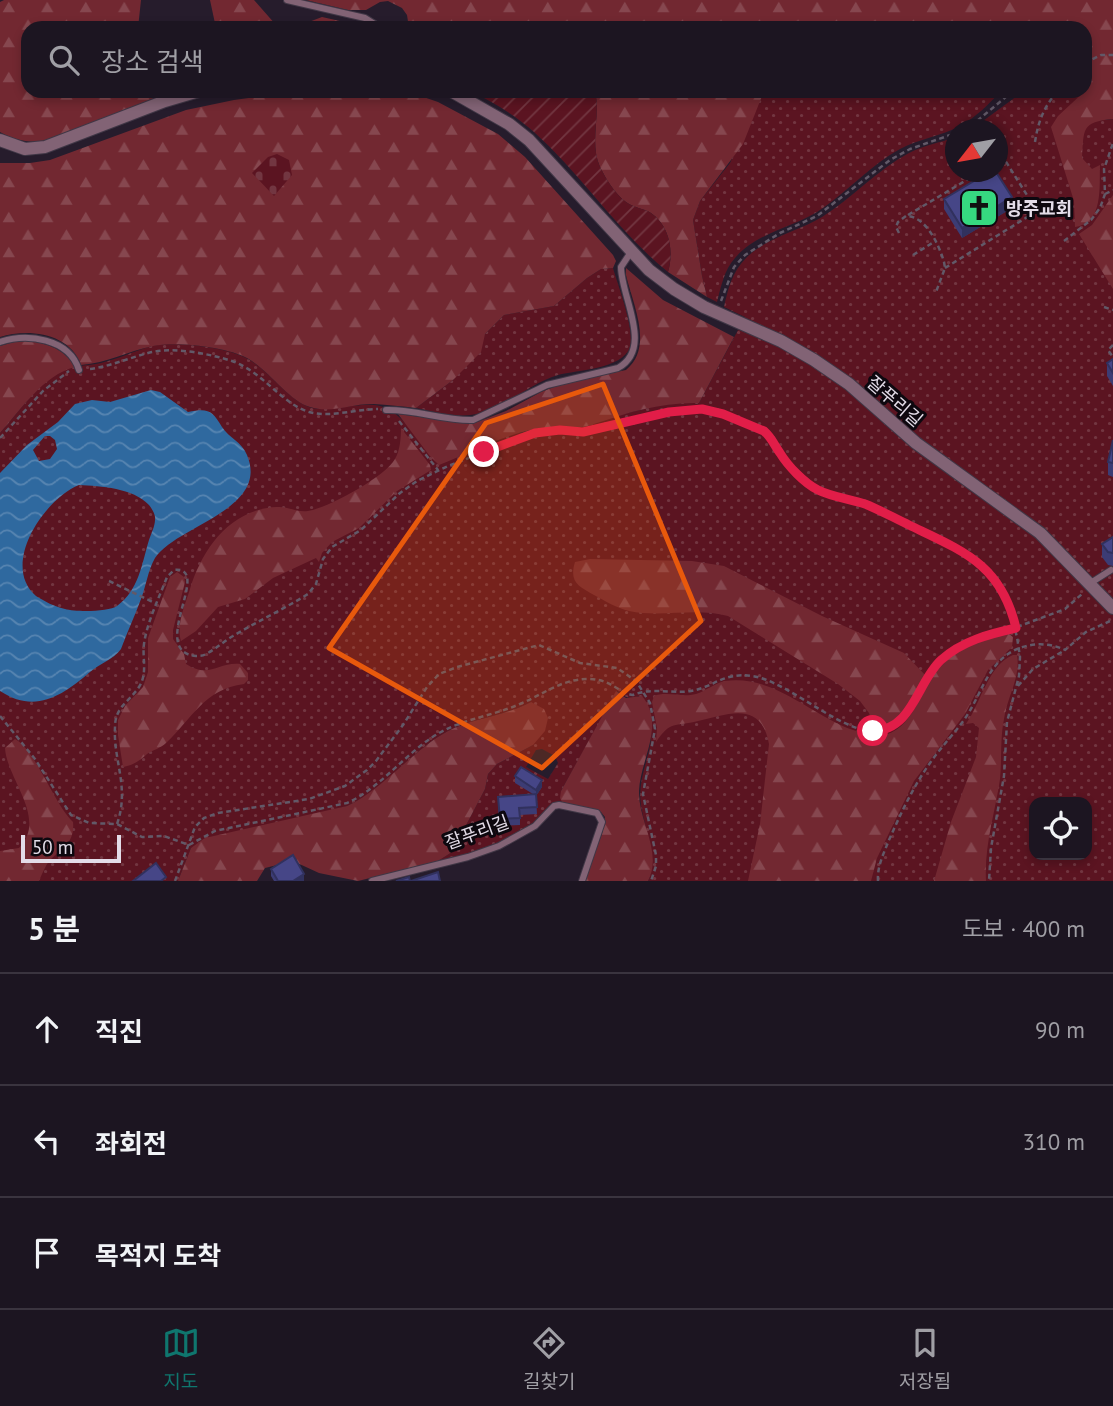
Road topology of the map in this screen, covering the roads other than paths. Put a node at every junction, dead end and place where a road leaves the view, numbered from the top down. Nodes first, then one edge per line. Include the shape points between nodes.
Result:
1 (287, 0) edge
2 (369, 21) edge
3 (178, 98) edge
4 (463, 98) edge
5 (2, 145) edge
6 (631, 252) junction
7 (0, 342) edge
8 (79, 370) road end
9 (386, 410) road end
10 (1111, 570) dead end
11 (1086, 588) junction
12 (1113, 608) edge
13 (372, 881) edge
14 (582, 881) edge

1 - 2 lane
3 - 5 street via 45,147
4 - 6 street, 잘푸리길 via 529,139
6 - 9 lane via 621,267 635,332 633,352 625,365 547,385 473,420
6 - 11 street, 잘푸리길 via 674,289 780,341 849,384 916,443 1040,533
7 - 8 lane via 41,339 71,354
10 - 11 lane
11 - 12 street, 잘푸리길
13 - 14 lane, 잘푸리길 via 499,846 536,826 559,805 601,817 601,830

